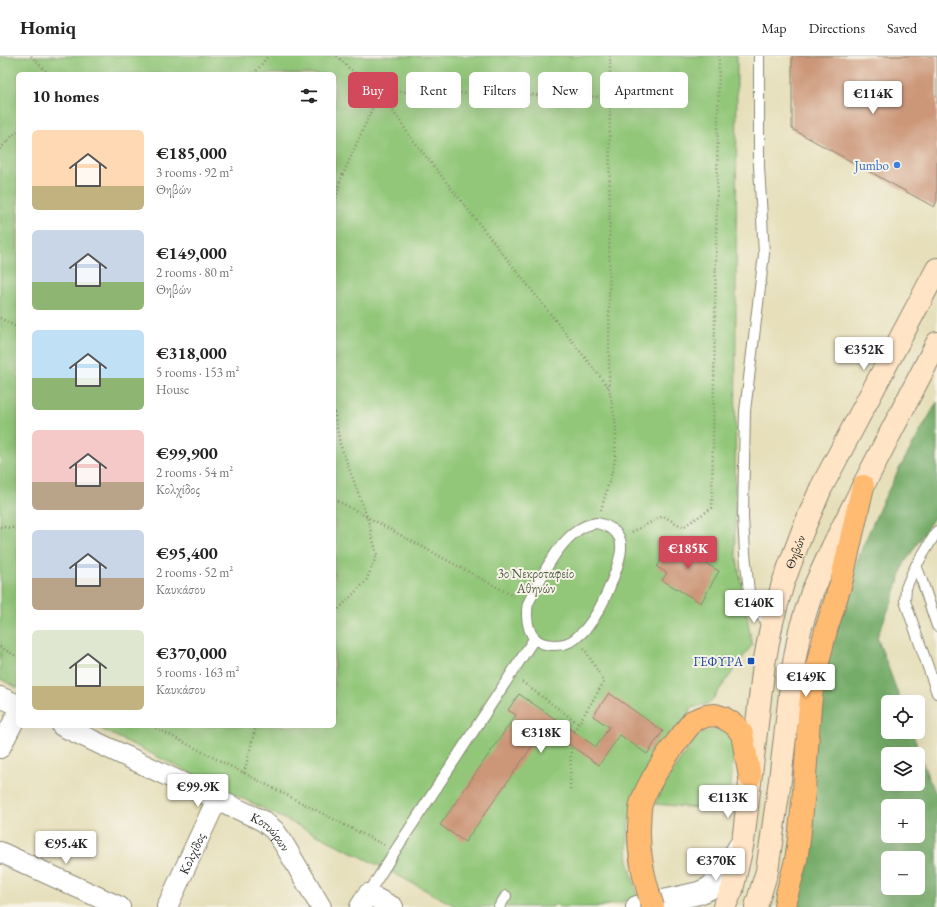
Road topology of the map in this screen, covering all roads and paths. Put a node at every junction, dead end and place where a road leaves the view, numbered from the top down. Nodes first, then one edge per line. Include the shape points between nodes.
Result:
1 (31, 56) edge
2 (268, 56) edge
3 (337, 56) edge
4 (610, 56) edge
5 (720, 56) edge
6 (759, 56) edge
7 (47, 72) edge
8 (256, 72) edge
9 (354, 72) edge
10 (610, 72) edge
11 (398, 91) edge
12 (600, 97) edge
13 (373, 108) edge
14 (391, 108) edge
15 (610, 108) edge
16 (16, 132) edge
17 (0, 149) edge
18 (336, 201) edge
19 (937, 269) edge
20 (0, 318) edge
21 (16, 327) edge
22 (937, 343) edge
23 (609, 388) junction
24 (336, 423) edge
25 (863, 486) junction
26 (336, 499) edge
27 (367, 516) junction
28 (597, 523) junction
29 (0, 527) edge
30 (16, 528) edge
31 (937, 530) edge
32 (620, 539) junction
33 (916, 565) junction
34 (528, 604) junction
35 (336, 612) edge
36 (772, 622) junction
37 (937, 626) edge
38 (577, 637) junction
39 (534, 639) junction
40 (0, 647) edge
41 (16, 656) edge
42 (518, 679) dead end
43 (937, 693) edge
44 (0, 697) edge
45 (16, 704) edge
46 (16, 717) edge
47 (578, 723) junction
48 (66, 728) edge
49 (156, 728) edge
50 (255, 728) edge
51 (574, 731) dead end
52 (571, 745) dead end
53 (0, 748) edge
54 (244, 773) junction
55 (750, 777) junction
56 (570, 789) dead end
57 (217, 799) junction
58 (743, 842) junction
59 (395, 851) junction
60 (0, 852) edge
61 (506, 896) dead end
62 (364, 901) edge
63 (120, 907) edge
64 (167, 907) edge
65 (321, 907) edge
66 (393, 907) edge
67 (499, 907) edge
68 (637, 907) edge
69 (653, 907) edge
70 (724, 907) edge
71 (756, 907) edge
72 (785, 907) edge

1 - 7 path
2 - 8 path
3 - 9 path
4 - 10 path
5 - 32 path via 712,508 683,527 663,516
6 - 36 lane via 759,166 764,254 744,411 743,517 745,552 754,608 759,615
11 - 12 path
13 - 18 path via 340,182
14 - 23 path via 409,135
15 - 23 path
16 - 17 path
19 - 36 main road, Θηβών via 821,488 802,530
20 - 21 path
22 - 25 main road
23 - 28 path via 616,426 615,461
24 - 27 path via 340,444
25 - 71 main road via 812,592 800,630 767,871
25 - 72 main road via 841,583 813,682 799,839
26 - 27 path
27 - 34 path
27 - 35 path via 377,555 366,581
28 - 32 lane via 609,527
28 - 34 lane via 578,529 564,543 545,569
29 - 30 path
31 - 33 lane
32 - 38 lane via 619,560 605,597 591,623
33 - 37 lane
33 - 43 lane via 906,588 905,601
34 - 39 lane via 527,618
36 - 55 main road, Θηβών via 764,664
38 - 39 lane via 564,645 555,646
38 - 47 path via 604,682
39 - 59 lane
40 - 41 path
42 - 47 path
44 - 45 street
46 - 53 street
47 - 51 path
48 - 57 street, Κοτυώρων
49 - 54 path
50 - 54 path
52 - 56 path
54 - 59 path
55 - 58 main road, Θηβών
55 - 69 main road, bridge via 742,734 735,725 715,715 693,721 646,789 641,806 640,859
57 - 64 street, Κολχίδος
57 - 65 street, Κοτυώρων via 274,830
58 - 68 street via 710,888 699,893
58 - 70 main road, Θηβών via 732,890
59 - 62 lane
60 - 63 street
61 - 67 lane
62 - 66 street

